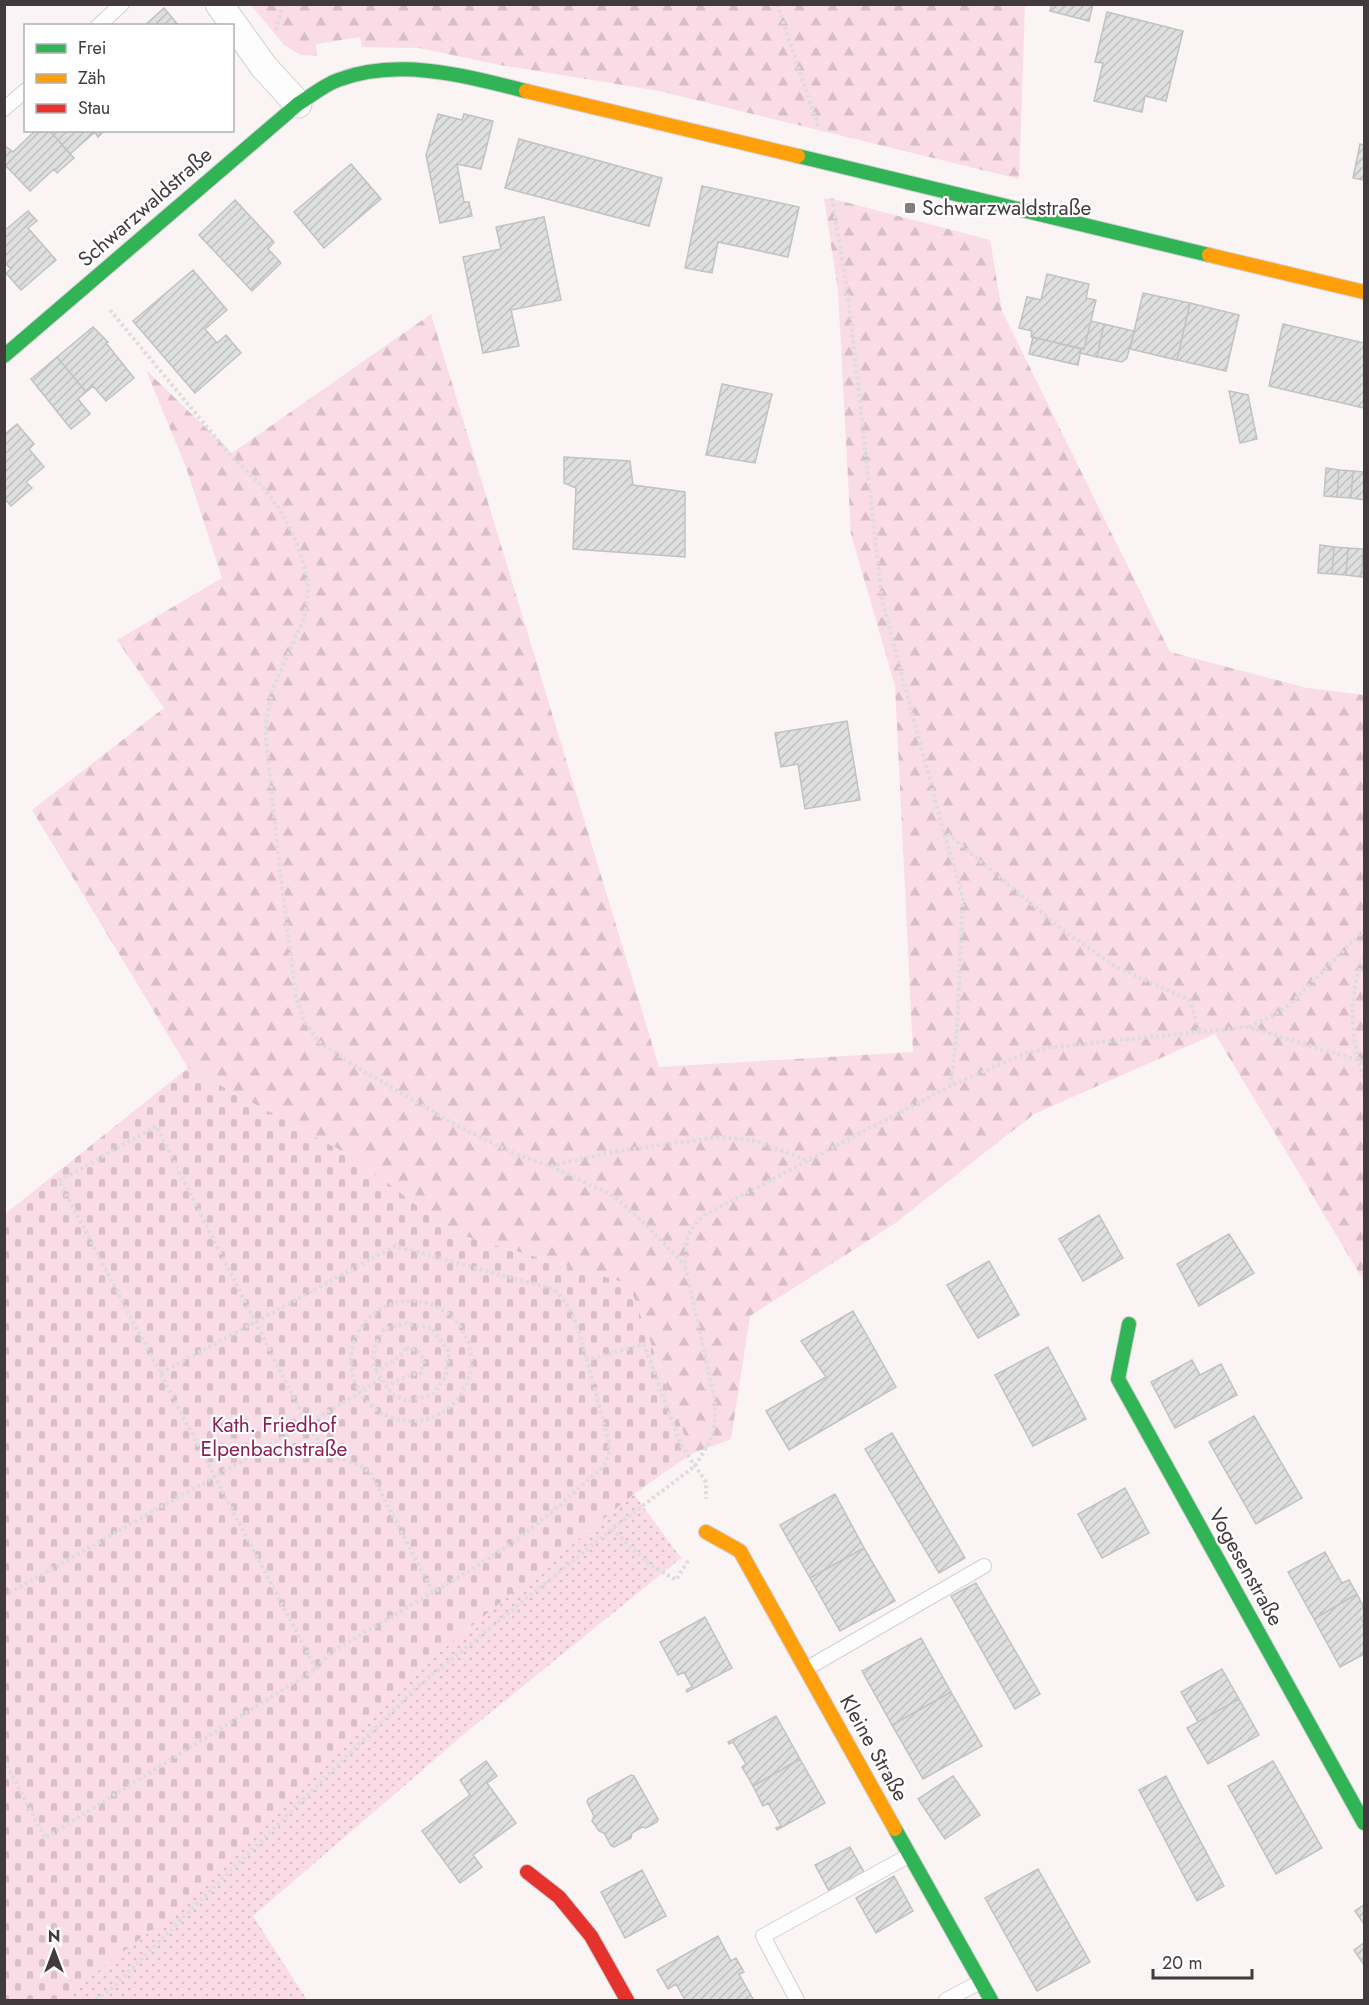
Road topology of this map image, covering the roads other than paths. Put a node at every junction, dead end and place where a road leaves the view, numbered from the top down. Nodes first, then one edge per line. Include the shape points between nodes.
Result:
1 (122, 4) edge
2 (219, 4) edge
3 (100, 24) edge
4 (233, 24) edge
5 (234, 25) edge
6 (24, 92) edge
7 (298, 104) junction
8 (4, 109) edge
9 (1365, 292) edge
10 (10, 344) edge
11 (1129, 1324) dead end
12 (706, 1532) road end
13 (984, 1566) dead end
14 (806, 1669) junction
15 (1365, 1823) edge
16 (910, 1855) junction
17 (527, 1872) dead end
18 (980, 1982) junction
19 (627, 2001) edge
20 (797, 2001) edge
21 (946, 2001) edge
22 (991, 2001) edge

1 - 3 lane
2 - 4 street
5 - 7 street via 264,67
6 - 8 lane
7 - 9 street, Schwarzwaldstraße via 337,80 367,72 396,68 434,72
7 - 10 street, Schwarzwaldstraße via 89,284
11 - 15 street, Vogesenstraße via 1118,1379
12 - 14 street, Kleine Straße via 740,1551
13 - 14 lane
14 - 16 street, Kleine Straße
16 - 18 street, Kleine Straße
16 - 20 lane via 763,1936
17 - 19 street via 559,1897 591,1936
18 - 21 lane
18 - 22 street, Kleine Straße

